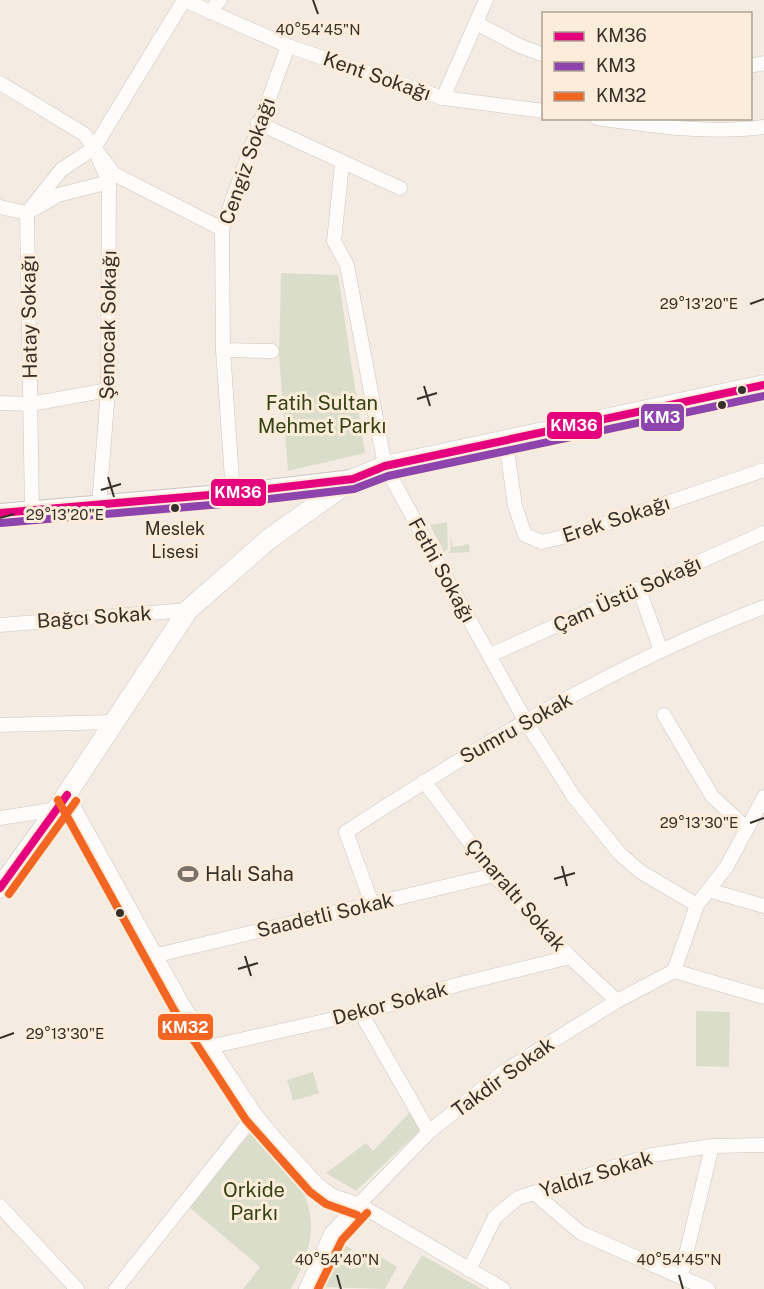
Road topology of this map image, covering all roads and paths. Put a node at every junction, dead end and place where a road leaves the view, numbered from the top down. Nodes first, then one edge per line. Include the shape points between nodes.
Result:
1 (184, 0) edge
2 (220, 0) edge
3 (486, 0) edge
4 (209, 12) junction
5 (476, 23) junction
6 (288, 46) junction
7 (542, 55) edge
8 (0, 83) edge
9 (443, 98) junction
10 (542, 111) edge
11 (611, 120) edge
12 (258, 123) junction
13 (764, 127) edge
14 (94, 148) junction
15 (342, 164) junction
16 (109, 182) junction
17 (400, 188) dead end
18 (0, 207) edge
19 (27, 213) junction
20 (222, 229) junction
21 (223, 350) junction
22 (272, 351) dead end
23 (764, 385) edge
24 (108, 390) junction
25 (0, 403) edge
26 (31, 404) junction
27 (506, 442) junction
28 (385, 466) junction
29 (764, 470) edge
30 (353, 479) junction
31 (233, 493) junction
32 (99, 505) junction
33 (32, 510) junction
34 (0, 513) edge
35 (764, 532) edge
36 (639, 589) junction
37 (764, 607) edge
38 (188, 610) junction
39 (0, 625) edge
40 (661, 651) junction
41 (490, 655) junction
42 (664, 715) dead end
43 (525, 720) junction
44 (113, 722) junction
45 (0, 725) edge
46 (424, 781) junction
47 (763, 801) edge
48 (62, 802) junction
49 (0, 818) edge
50 (747, 830) junction
51 (494, 875) junction
52 (0, 888) edge
53 (708, 890) junction
54 (372, 904) junction
55 (697, 905) junction
56 (764, 906) edge
57 (157, 955) junction
58 (570, 957) junction
59 (674, 971) junction
60 (764, 997) edge
61 (617, 1001) junction
62 (361, 1013) junction
63 (209, 1047) junction
64 (255, 1114) junction
65 (429, 1132) junction
66 (764, 1145) edge
67 (712, 1146) junction
68 (534, 1193) junction
69 (360, 1205) junction
70 (0, 1206) edge
71 (469, 1270) junction
72 (681, 1276) junction
73 (77, 1289) edge
74 (116, 1289) edge
75 (306, 1289) edge
76 (503, 1289) edge
77 (708, 1289) edge

1 - 4 street, Kent Sokağı
1 - 14 street
2 - 4 street
3 - 5 street
4 - 6 street, Kent Sokağı
5 - 7 street
5 - 9 street
6 - 9 street, Kent Sokağı
6 - 12 street, Cengiz Sokağı
8 - 14 street via 84,134
9 - 10 street, Kent Sokağı
11 - 13 street via 729,131
12 - 15 street
12 - 20 street, Cengiz Sokağı
14 - 16 street, Şenocak Sokağı
14 - 19 street via 61,170
14 - 20 street via 114,174
15 - 17 street
15 - 28 street, Fethi Sokağı via 334,241 347,265
16 - 19 street via 58,195
16 - 24 street, Şenocak Sokağı
18 - 19 street
19 - 26 street, Hatay Sokağı
20 - 21 street, Cengiz Sokağı
21 - 22 street
21 - 31 street, Cengiz Sokağı
23 - 27 main road
24 - 26 street
24 - 32 street, Şenocak Sokağı
25 - 26 street
26 - 33 street, Hatay Sokağı
27 - 28 main road
27 - 29 street, Erek Sokağı via 515,506 525,536 542,542
28 - 30 main road
28 - 41 street, Fethi Sokağı
30 - 31 street
30 - 38 main road via 269,538
31 - 32 street
32 - 33 street
33 - 34 street
35 - 36 street, Çam Üstü Sokağı
36 - 40 street
36 - 41 street, Çam Üstü Sokağı
37 - 40 street, Sumru Sokak
38 - 39 street, Bağcı Sokak
38 - 44 main road
40 - 43 street, Sumru Sokak
41 - 43 street, Fethi Sokağı
42 - 50 street via 712,796
43 - 46 street, Sumru Sokak
43 - 55 street, Fethi Sokağı via 574,797 620,854 641,872
44 - 45 street
44 - 48 main road
46 - 51 street, Çınaraltı Sokak
46 - 54 street, Sumru Sokak via 346,832
47 - 50 street
48 - 49 street
48 - 52 main road
48 - 57 street
50 - 53 street
51 - 54 street, Saadetli Sokak
51 - 58 street, Çınaraltı Sokak
53 - 55 street
53 - 56 street
54 - 57 street, Saadetli Sokak
55 - 59 street
57 - 63 street
58 - 61 street, Çınaraltı Sokak
58 - 62 street, Dekor Sokak
59 - 60 street
59 - 61 street, Takdir Sokak
61 - 65 street, Takdir Sokak via 503,1072
62 - 63 street, Dekor Sokak
62 - 65 street
63 - 64 street
64 - 69 street via 317,1184 331,1195
64 - 74 street
65 - 69 street, Takdir Sokak
66 - 67 street, Yaldız Sokak
67 - 68 street, Yaldız Sokak via 652,1155
67 - 72 street
68 - 71 street, Yaldız Sokak via 518,1198 495,1217
68 - 72 street via 581,1233
69 - 71 street
69 - 75 street, Takdir Sokak via 332,1232
70 - 73 street
71 - 76 street
72 - 77 street

